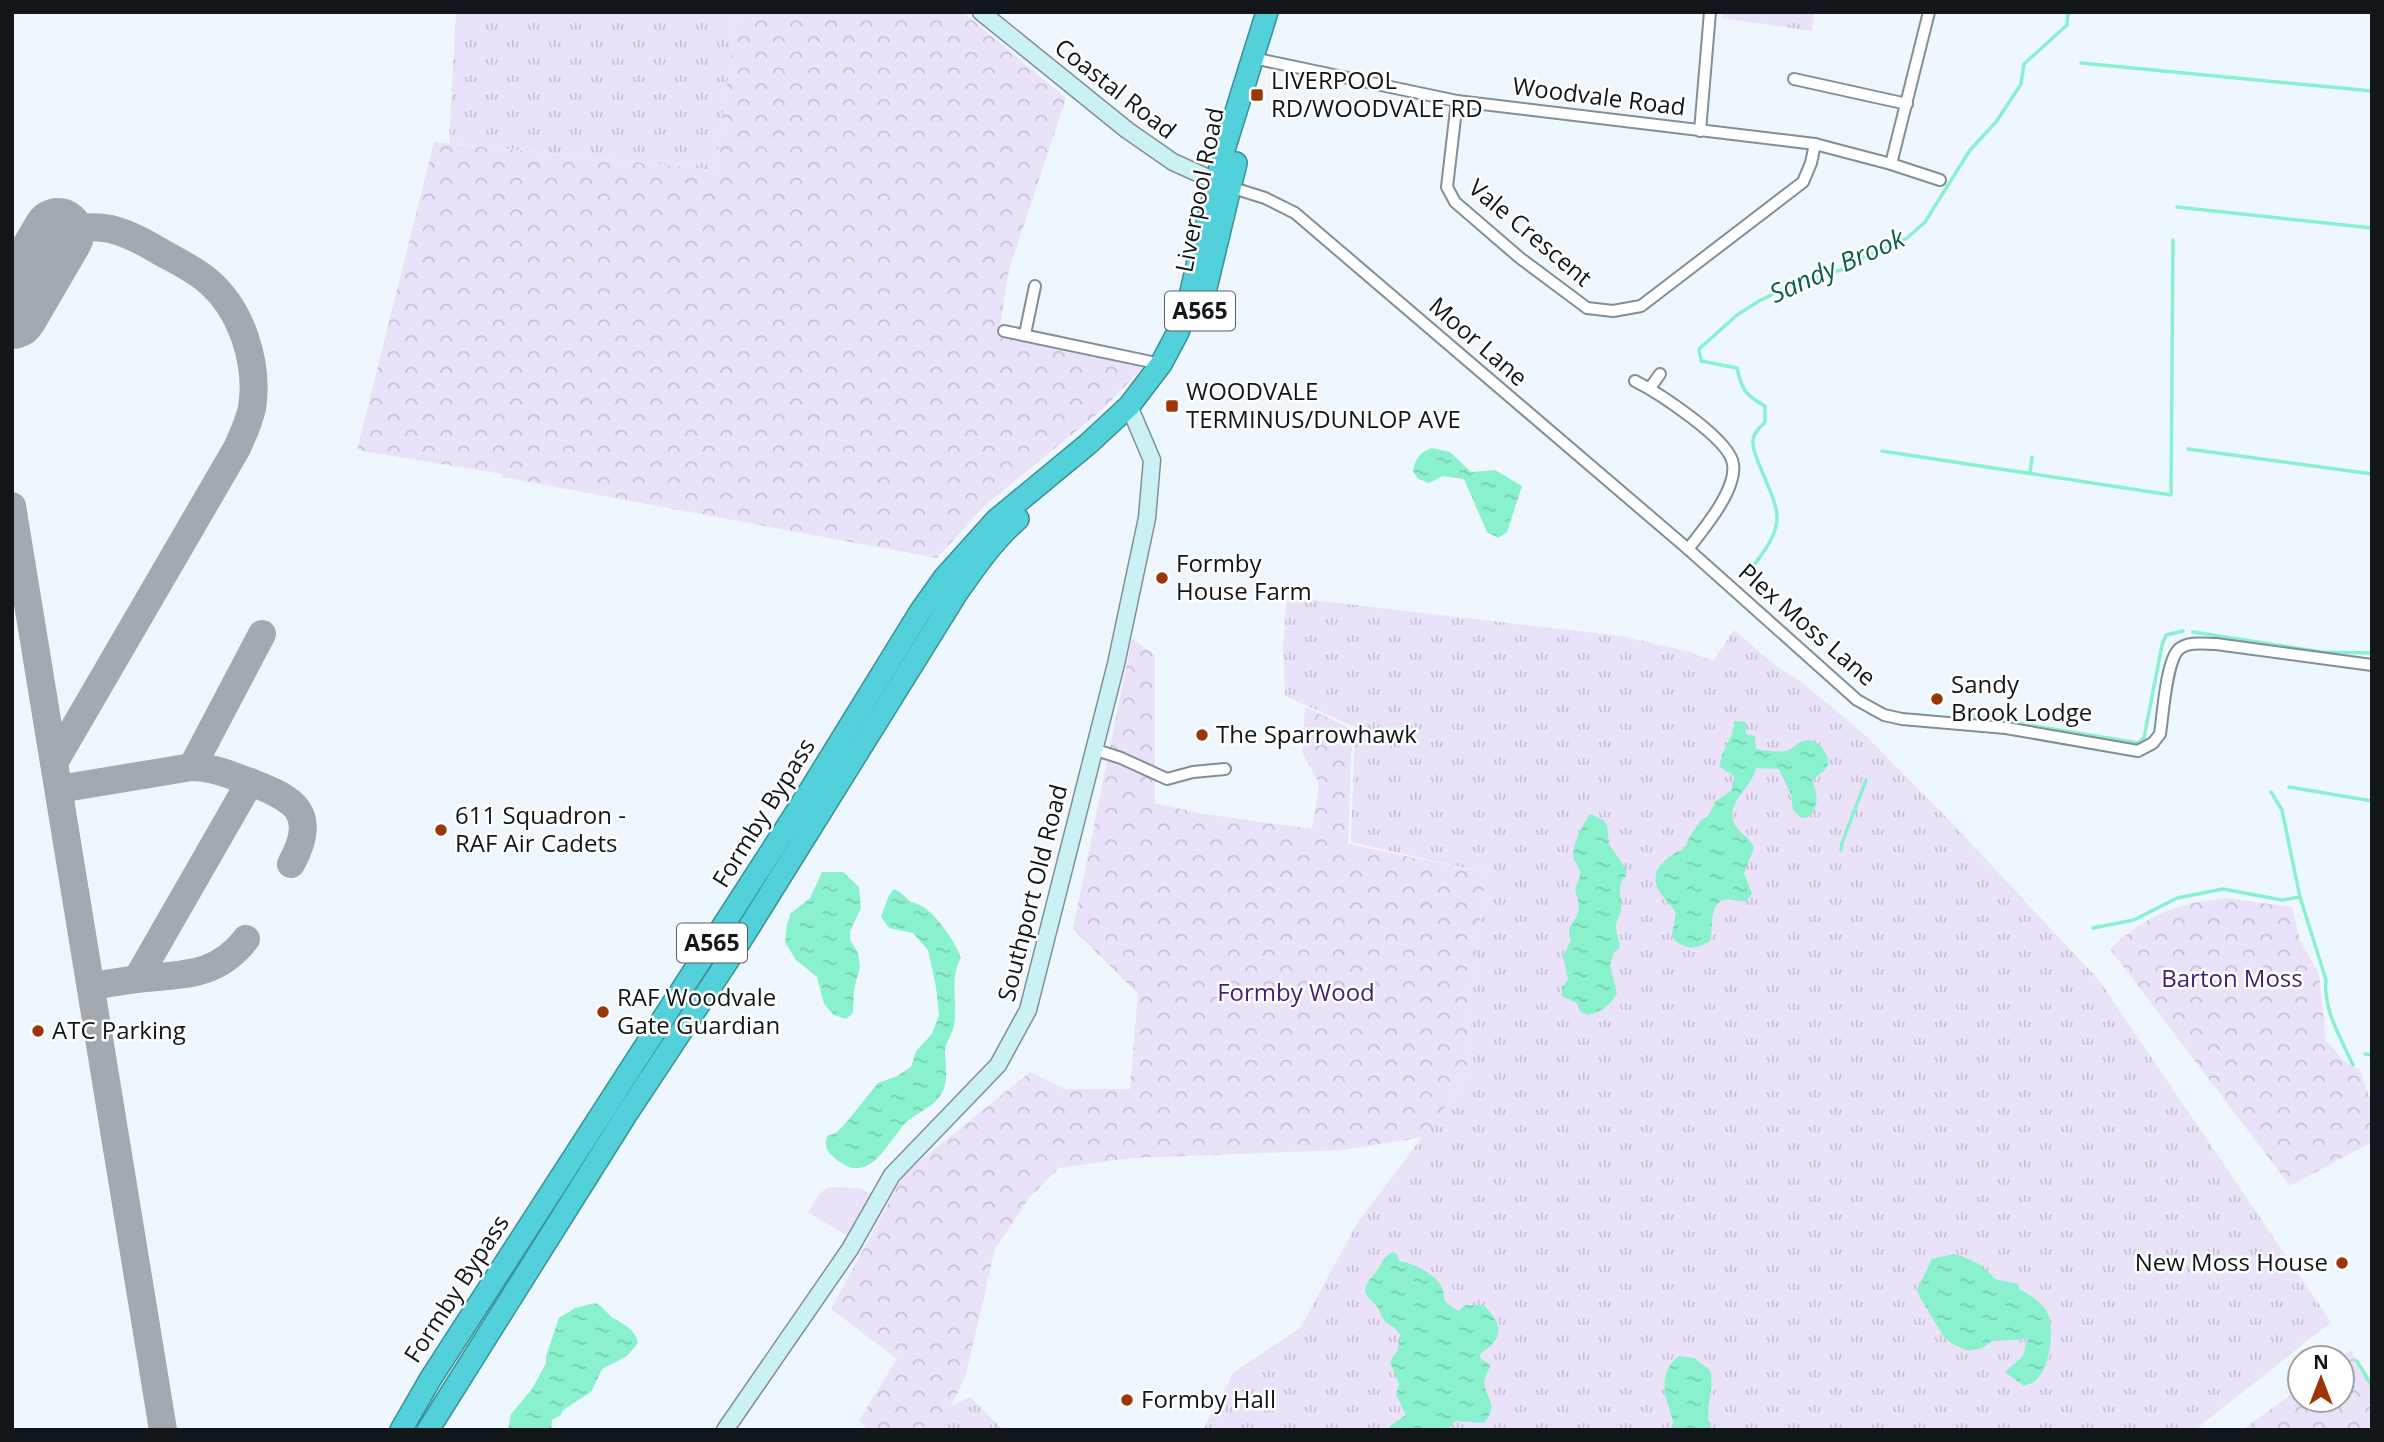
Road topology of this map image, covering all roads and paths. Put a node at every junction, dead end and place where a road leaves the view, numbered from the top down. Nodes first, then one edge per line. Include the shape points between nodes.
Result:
1 (981, 12) edge
2 (1267, 12) edge
3 (1710, 12) edge
4 (1929, 12) edge
5 (1250, 68) junction
6 (1794, 79) dead end
7 (1457, 101) junction
8 (1907, 104) junction
9 (1700, 131) junction
10 (1815, 144) junction
11 (1891, 164) junction
12 (1940, 180) dead end
13 (1223, 185) junction
14 (1035, 286) dead end
15 (1004, 331) dead end
16 (1025, 334) junction
17 (1161, 364) junction
18 (1660, 374) dead end
19 (1635, 381) dead end
20 (1650, 388) junction
21 (1133, 413) junction
22 (1688, 549) junction
23 (2372, 664) edge
24 (1093, 749) junction
25 (1225, 769) dead end
26 (755, 918) junction
27 (675, 1001) junction
28 (401, 1430) edge
29 (428, 1430) edge
30 (725, 1430) edge

1 - 13 street, Coastal Road via 1127,130 1173,162
2 - 5 highway, Liverpool Road / A565
3 - 9 street
4 - 8 street
5 - 7 street, Woodvale Road
5 - 13 highway, Liverpool Road / A565 via 1240,146
6 - 8 street
7 - 9 street, Woodvale Road
7 - 10 street, Vale Crescent via 1447,187 1455,202 1587,307 1613,311 1641,306 1803,182
8 - 11 street
9 - 10 street, Woodvale Road
10 - 11 street, Woodvale Road
11 - 12 street, Woodvale Road
13 - 17 highway, Liverpool Road / A565 via 1178,332
13 - 21 highway, Liverpool Road / A565 via 1202,304 1178,362
13 - 22 street, Moor Lane via 1295,213
14 - 16 street
15 - 16 street
16 - 17 street
17 - 21 highway, Liverpool Road / A565
18 - 20 street
19 - 20 street
20 - 22 street via 1713,435 1733,464 1719,507
21 - 24 street, Southport Old Road via 1152,460 1147,518
21 - 26 highway, Formby Bypass / A565 via 1100,454 1005,530 977,564
21 - 27 highway, Formby Bypass / A565 via 996,520 944,578
22 - 23 street, Plex Moss Lane via 1857,700 1902,719 2006,728 2138,751 2160,734 2172,659 2180,648 2216,644
24 - 25 street via 1167,779
24 - 30 street, Southport Old Road via 1028,1010 998,1065 892,1175 850,1250
26 - 27 highway via 723,950 688,1002
26 - 29 highway, Formby Bypass / A565
27 - 28 highway, Formby Bypass / A565

